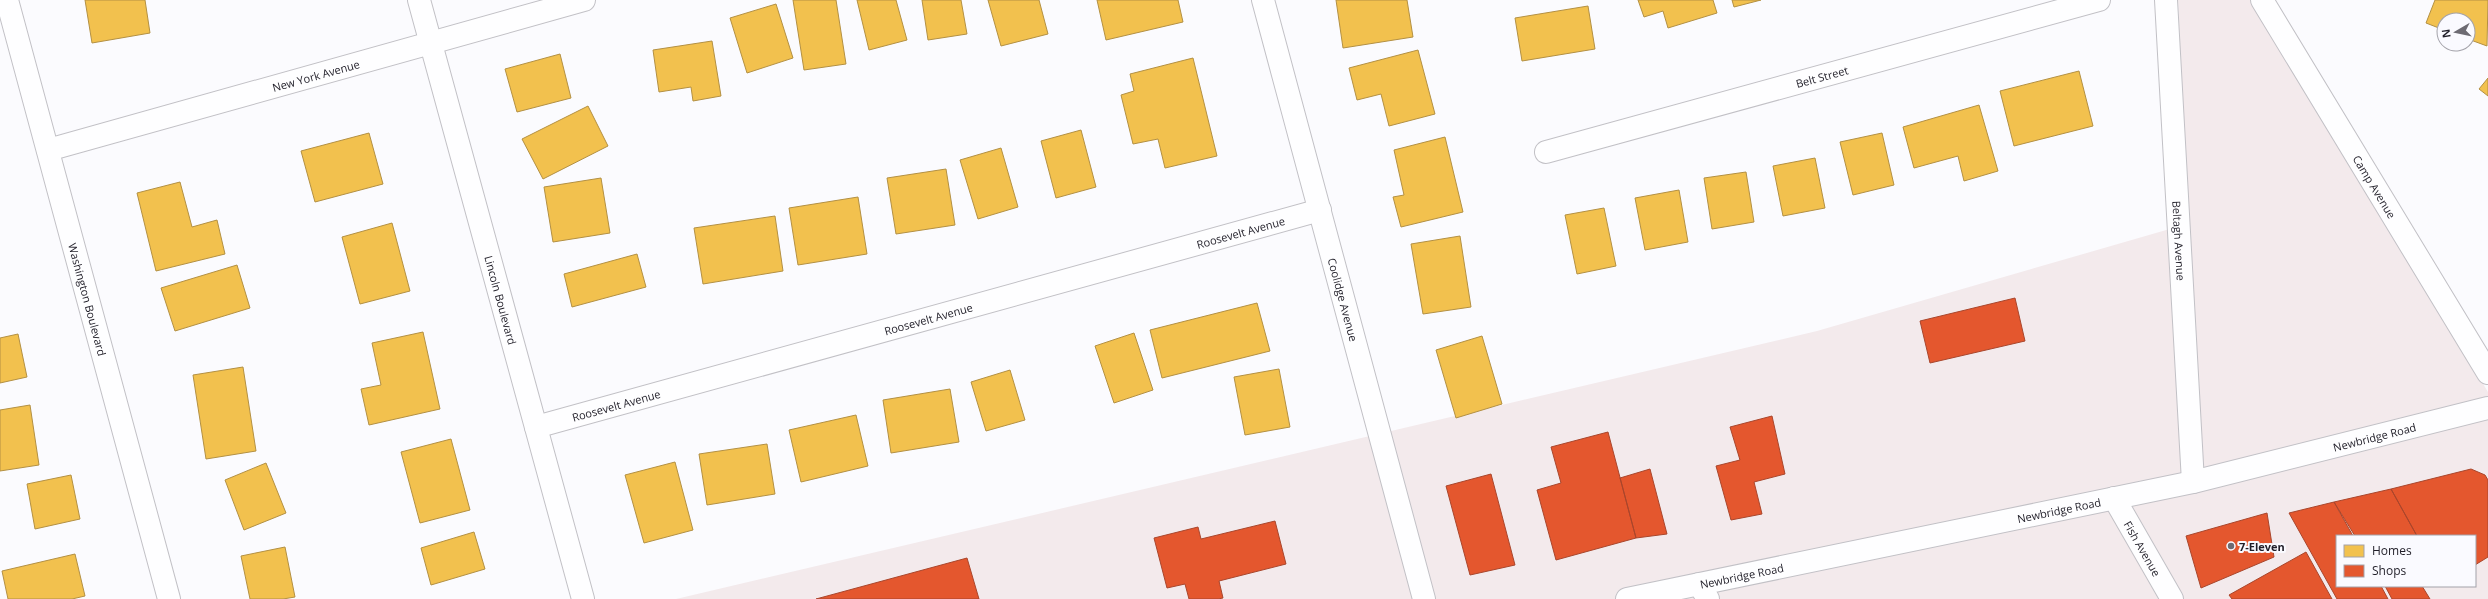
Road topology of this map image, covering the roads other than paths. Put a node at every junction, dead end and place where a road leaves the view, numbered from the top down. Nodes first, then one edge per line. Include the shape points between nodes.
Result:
1 (7, 0) edge
2 (419, 0) edge
3 (584, 0) edge
4 (1263, 0) edge
5 (2099, 0) edge
6 (2166, 0) edge
7 (2262, 0) edge
8 (431, 42) junction
9 (48, 150) junction
10 (1546, 152) dead end
11 (1320, 210) junction
12 (2488, 372) edge
13 (2488, 408) edge
14 (536, 427) junction
15 (2193, 482) junction
16 (2114, 498) junction
17 (1704, 591) edge
18 (169, 599) edge
19 (583, 599) edge
20 (1424, 599) edge
21 (1627, 599) edge
22 (2172, 599) edge

1 - 9 street, Washington Boulevard
2 - 8 street, Lincoln Boulevard
3 - 8 street, New York Avenue
4 - 11 street, Coolidge Avenue
5 - 10 street, Belt Street
6 - 15 street, Beltagh Avenue
7 - 12 street, Camp Avenue
8 - 9 street, New York Avenue
8 - 14 street, Lincoln Boulevard
9 - 18 street, Washington Boulevard
11 - 14 street, Roosevelt Avenue
11 - 20 street, Coolidge Avenue
13 - 15 street, Newbridge Road
14 - 19 street, Lincoln Boulevard
15 - 16 street, Newbridge Road
16 - 17 street, Newbridge Road
16 - 22 street, Fish Avenue
17 - 21 street, Newbridge Road

